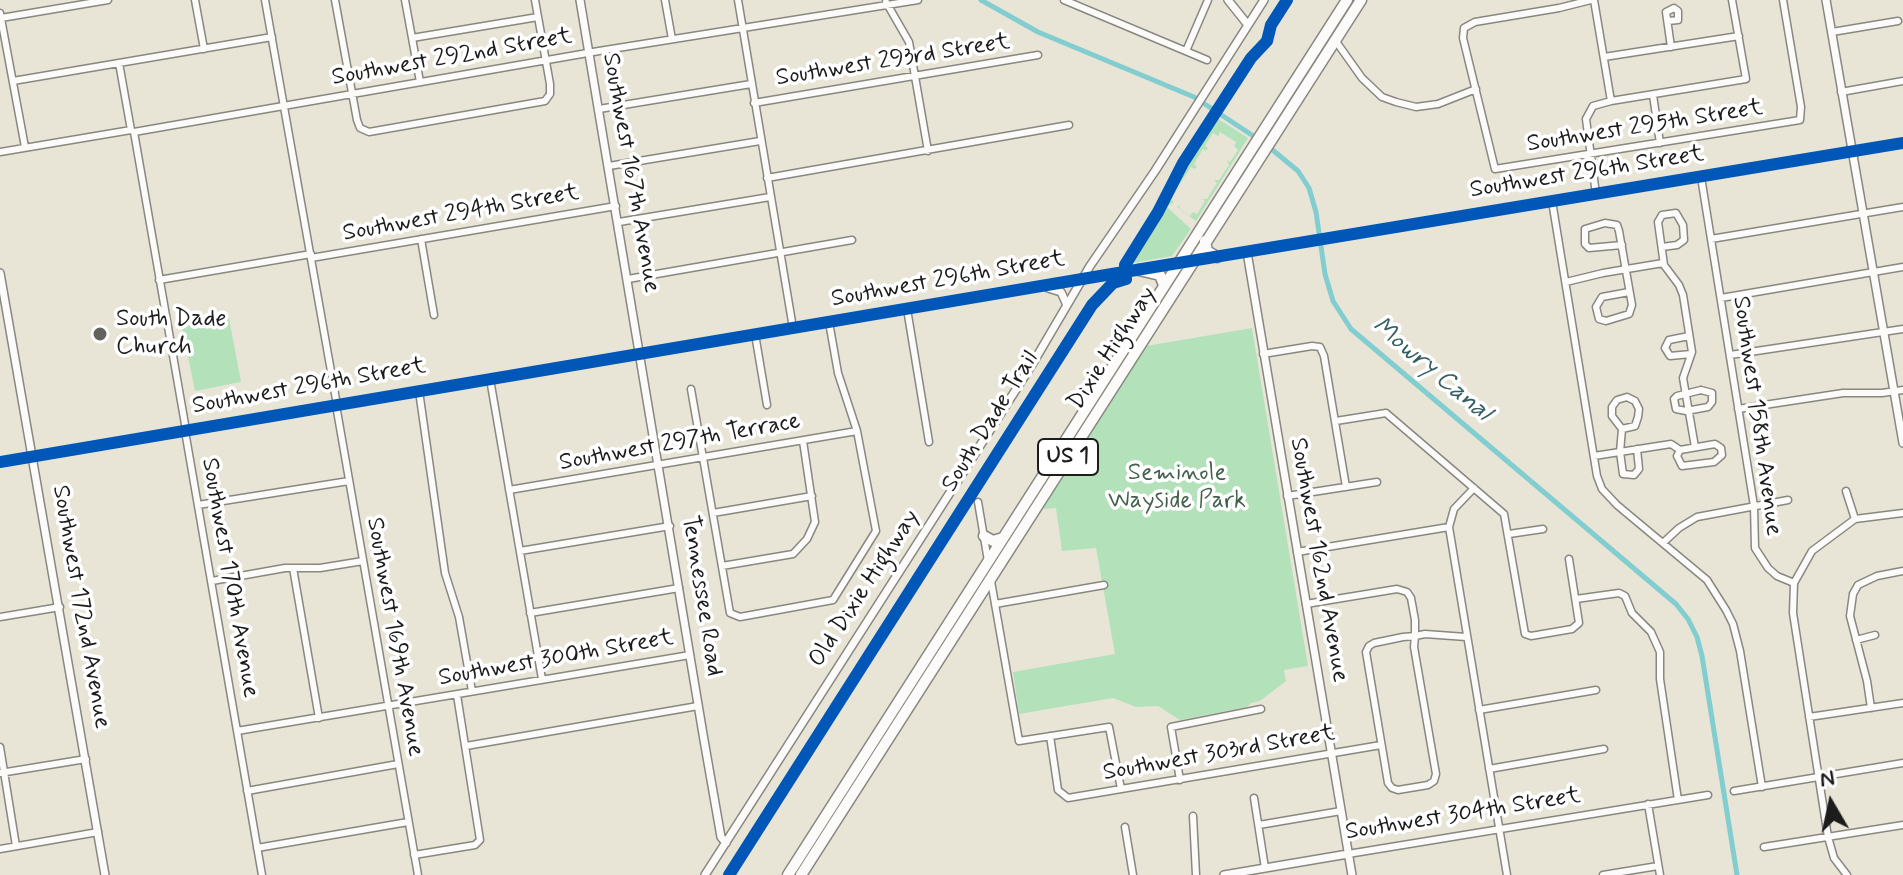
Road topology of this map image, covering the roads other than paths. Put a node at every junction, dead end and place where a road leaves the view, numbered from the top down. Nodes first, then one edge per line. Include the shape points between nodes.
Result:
1 (57, 0) edge
2 (108, 0) edge
3 (195, 0) edge
4 (265, 0) edge
5 (335, 0) edge
6 (405, 0) edge
7 (535, 0) edge
8 (580, 0) edge
9 (665, 0) edge
10 (738, 0) edge
11 (918, 0) edge
12 (1064, 0) edge
13 (1195, 0) edge
14 (1228, 0) edge
15 (1264, 0) edge
16 (1347, 0) edge
17 (1354, 0) edge
18 (1361, 0) edge
19 (1592, 0) edge
20 (1732, 0) edge
21 (1783, 0) edge
22 (1826, 0) edge
23 (885, 2) edge
24 (1207, 2) edge
25 (58, 8) junction
26 (0, 16) edge
27 (538, 17) junction
28 (1668, 21) dead end
29 (1898, 21) dead end
30 (1248, 25) junction
31 (742, 27) junction
32 (1832, 32) junction
33 (1330, 36) junction
34 (1739, 36) junction
35 (272, 37) junction
36 (412, 38) junction
37 (672, 39) junction
38 (1671, 47) junction
39 (204, 49) junction
40 (1186, 51) junction
41 (589, 53) junction
42 (1038, 55) dead end
43 (1604, 57) junction
44 (546, 60) junction
45 (1207, 60) dead end
46 (119, 63) junction
47 (915, 76) junction
48 (13, 81) junction
49 (1903, 81) edge
50 (420, 82) junction
51 (751, 84) junction
52 (1476, 89) junction
53 (1841, 92) junction
54 (352, 93) junction
55 (1653, 95) junction
56 (1611, 101) junction
57 (754, 103) junction
58 (284, 105) junction
59 (599, 109) junction
60 (1069, 125) dead end
61 (133, 131) junction
62 (1266, 135) junction
63 (760, 141) junction
64 (1660, 143) junction
65 (1903, 143) edge
66 (25, 147) junction
67 (1258, 147) junction
68 (928, 151) junction
69 (0, 152) edge
70 (1851, 152) junction
71 (1592, 154) junction
72 (609, 166) junction
73 (1235, 174) junction
74 (1701, 177) junction
75 (767, 178) junction
76 (1596, 194) junction
77 (770, 197) junction
78 (1552, 201) junction
79 (616, 206) junction
80 (1903, 207) edge
81 (1862, 215) junction
82 (619, 222) junction
83 (421, 239) junction
84 (1711, 239) junction
85 (852, 240) dead end
86 (1205, 241) junction
87 (1622, 245) junction
88 (1662, 247) junction
89 (1247, 252) junction
90 (780, 253) junction
91 (311, 256) junction
92 (1217, 257) junction
93 (1094, 261) junction
94 (1192, 262) junction
95 (1663, 263) junction
96 (1177, 265) junction
97 (1903, 267) edge
98 (1626, 269) junction
99 (1139, 270) junction
100 (0, 273) edge
101 (1872, 273) junction
102 (1104, 275) junction
103 (628, 279) junction
104 (1083, 279) junction
105 (159, 280) junction
106 (1566, 282) junction
107 (1164, 285) junction
108 (1042, 287) junction
109 (1629, 292) junction
110 (1721, 298) junction
111 (1067, 305) junction
112 (907, 309) junction
113 (434, 315) dead end
114 (829, 322) junction
115 (793, 328) junction
116 (1903, 329) edge
117 (1883, 332) junction
118 (755, 334) junction
119 (1689, 336) junction
120 (1128, 352) junction
121 (640, 353) junction
122 (1263, 354) junction
123 (1691, 354) junction
124 (1730, 355) junction
125 (490, 379) junction
126 (691, 389) dead end
127 (1903, 390) edge
128 (419, 391) junction
129 (1894, 392) junction
130 (1686, 393) junction
131 (337, 405) junction
132 (767, 405) dead end
133 (1738, 409) junction
134 (1689, 411) junction
135 (1336, 421) junction
136 (1622, 429) junction
137 (186, 430) junction
138 (857, 431) junction
139 (803, 441) junction
140 (929, 442) dead end
141 (1903, 443) edge
142 (1695, 447) junction
143 (1637, 449) junction
144 (1680, 450) junction
145 (1620, 452) junction
146 (34, 456) junction
147 (1594, 456) junction
148 (703, 457) junction
149 (0, 462) edge
150 (659, 465) junction
151 (349, 481) junction
152 (1377, 482) dead end
153 (1044, 483) junction
154 (1346, 487) junction
155 (1474, 488) junction
156 (509, 490) junction
157 (1846, 491) dead end
158 (812, 496) junction
159 (1287, 496) junction
160 (1788, 500) dead end
161 (978, 502) dead end
162 (198, 505) junction
163 (1754, 506) junction
164 (713, 513) junction
165 (1903, 513) edge
166 (1855, 519) junction
167 (670, 526) junction
168 (1449, 527) junction
169 (1543, 529) dead end
170 (1509, 534) junction
171 (1005, 535) junction
172 (984, 536) junction
173 (1664, 542) junction
174 (520, 551) junction
175 (1297, 552) junction
176 (1569, 559) dead end
177 (363, 561) junction
178 (988, 561) junction
179 (722, 566) junction
180 (293, 568) junction
181 (1903, 571) edge
182 (991, 578) junction
183 (212, 581) junction
184 (1794, 583) junction
185 (1104, 585) dead end
186 (679, 588) junction
187 (1576, 599) junction
188 (995, 604) junction
189 (1306, 604) junction
190 (973, 605) junction
191 (60, 607) junction
192 (530, 613) junction
193 (0, 617) edge
194 (1875, 635) dead end
195 (1415, 636) junction
196 (1466, 637) junction
197 (1856, 640) junction
198 (690, 655) junction
199 (542, 679) junction
200 (1596, 690) dead end
201 (472, 691) junction
202 (457, 695) junction
203 (899, 700) junction
204 (1903, 703) edge
205 (388, 706) junction
206 (698, 706) junction
207 (1871, 708) junction
208 (1261, 709) dead end
209 (1479, 710) junction
210 (1809, 717) junction
211 (319, 718) junction
212 (237, 731) junction
213 (1050, 736) junction
214 (1381, 745) junction
215 (466, 746) junction
216 (0, 747) edge
217 (1604, 749) dead end
218 (1331, 753) junction
219 (86, 759) junction
220 (1903, 763) edge
221 (398, 764) junction
222 (871, 766) junction
223 (1489, 769) junction
224 (2, 773) edge
225 (852, 774) junction
226 (1818, 777) junction
227 (1180, 780) junction
228 (1762, 787) junction
229 (1121, 789) junction
230 (247, 791) junction
231 (1734, 791) dead end
232 (1708, 795) dead end
233 (1254, 798) dead end
234 (1678, 800) junction
235 (1648, 804) junction
236 (1341, 811) junction
237 (1193, 816) dead end
238 (408, 822) junction
239 (1259, 825) junction
240 (1903, 825) edge
241 (1125, 827) dead end
242 (1499, 829) junction
243 (98, 832) junction
244 (1828, 837) junction
245 (825, 838) junction
246 (726, 843) junction
247 (16, 846) junction
248 (1764, 847) dead end
249 (257, 848) junction
250 (0, 849) edge
251 (1348, 854) junction
252 (414, 855) junction
253 (1658, 866) junction
254 (1265, 868) junction
255 (105, 875) edge
256 (262, 875) edge
257 (418, 875) edge
258 (705, 875) edge
259 (788, 875) edge
260 (801, 875) edge
261 (1133, 875) edge
262 (1196, 875) edge
263 (1224, 875) edge
264 (1352, 875) edge
265 (1507, 875) edge
266 (1603, 875) edge
267 (1660, 875) edge
268 (1847, 875) edge

1 - 25 street
2 - 25 street
3 - 39 street
4 - 35 street, Southwest 169th Avenue
5 - 54 street
6 - 36 street
7 - 27 street
8 - 41 street, Southwest 167th Avenue
9 - 37 street
10 - 31 street
11 - 23 street, Southwest 292nd Street
12 - 40 street
13 - 24 street
14 - 30 street
15 - 30 street, Old Dixie Highway
16 - 33 highway, Dixie Highway / US 1
17 - 33 highway
18 - 33 highway, Dixie Highway / US 1
19 - 43 street
19 - 52 street via 1464,28
20 - 34 street
21 - 64 street, Southwest 295th Street via 1800,120
22 - 32 street
23 - 31 street, Southwest 292nd Street
23 - 47 street via 907,37
24 - 40 street
25 - 26 street
26 - 48 street
27 - 36 street
27 - 44 street
28 - 38 street
29 - 32 street
30 - 93 street, Old Dixie Highway
31 - 37 street, Southwest 292nd Street
31 - 51 street
32 - 53 street
33 - 52 street via 1382,97 1416,107
33 - 62 highway, Dixie Highway / US 1
33 - 62 highway, Dixie Highway / US 1 via 1295,101
34 - 38 street
34 - 55 street via 1746,79
35 - 39 street
35 - 58 street, Southwest 169th Avenue
36 - 50 street
37 - 41 street, Southwest 292nd Street
38 - 43 street
39 - 46 street
40 - 45 street
41 - 44 street, Southwest 292nd Street
41 - 59 street, Southwest 167th Avenue
42 - 47 street, Southwest 293rd Street
43 - 56 street
44 - 50 street, Southwest 292nd Street
44 - 54 street via 550,94 540,103 373,132 358,125
46 - 48 street
46 - 61 street, Southwest 170th Avenue
47 - 57 street, Southwest 293rd Street
47 - 68 street
48 - 66 street
49 - 53 street
50 - 54 street, Southwest 292nd Street
51 - 57 street
51 - 59 street
52 - 71 street, Southwest 295th Street via 1495,169
53 - 70 street
54 - 58 street, Southwest 292nd Street
55 - 56 street
55 - 64 street
56 - 71 street via 1593,106 1586,119
57 - 63 street
58 - 61 street, Southwest 292nd Street
58 - 91 street, Southwest 169th Avenue
59 - 72 street, Southwest 167th Avenue
60 - 68 street
61 - 66 street, Southwest 292nd Street
61 - 105 street, Southwest 170th Avenue
62 - 67 highway, Dixie Highway / US 1
63 - 72 street
63 - 75 street
64 - 71 street, Southwest 295th Street
65 - 70 street, Southwest 296th Street
66 - 69 street, Southwest 292nd Street
67 - 73 highway, Dixie Highway / US 1
67 - 86 highway, Dixie Highway / US 1
68 - 75 street
70 - 74 street, Southwest 296th Street
70 - 81 street
71 - 76 street
72 - 79 street, Southwest 167th Avenue
73 - 94 highway via 1232,188 1193,249
73 - 96 highway, Dixie Highway / US 1
74 - 76 street, Southwest 296th Street
74 - 84 street, Southwest 158th Avenue
75 - 77 street
76 - 78 street, Southwest 296th Street
77 - 82 street
77 - 90 street
78 - 89 street, Southwest 296th Street
78 - 106 street
79 - 82 street, Southwest 167th Avenue
79 - 83 street, Southwest 294th Street
80 - 81 street
81 - 84 street
81 - 101 street
82 - 103 street, Southwest 167th Avenue
83 - 91 street, Southwest 294th Street
83 - 113 street
84 - 110 street, Southwest 158th Avenue
85 - 90 street
86 - 92 highway via 1207,251
86 - 94 highway, Dixie Highway / US 1
87 - 87 street via 1589,248 1585,229 1614,223
87 - 98 street
88 - 88 street via 1658,222 1662,215 1676,213 1684,240
88 - 95 street
89 - 92 street, Southwest 296th Street
89 - 122 street, Southwest 162nd Avenue
90 - 103 street
90 - 115 street
91 - 105 street, Southwest 294th Street
91 - 131 street, Southwest 169th Avenue
92 - 94 street, Southwest 296th Street
93 - 102 street
93 - 104 street, Old Dixie Highway
94 - 96 street, Southwest 296th Street
94 - 120 highway, Dixie Highway / US 1
95 - 98 street
95 - 119 street via 1681,288
96 - 99 street, Southwest 296th Street
96 - 107 highway, Dixie Highway / US 1
96 - 120 highway via 1175,279
97 - 101 street
98 - 106 street
98 - 109 street
99 - 102 street, Southwest 296th Street
99 - 107 highway via 1160,275
100 - 146 street, Southwest 172nd Avenue
101 - 110 street
101 - 117 street
102 - 104 street, Southwest 296th Street
103 - 121 street, Southwest 167th Avenue
104 - 108 street, Southwest 296th Street
104 - 111 street, Old Dixie Highway
105 - 137 street, Southwest 170th Avenue
106 - 147 street
107 - 120 highway, Dixie Highway / US 1
108 - 111 street via 1061,292
108 - 112 street, Southwest 296th Street
109 - 109 street via 1629,314 1599,319 1596,307 1602,297
110 - 124 street, Southwest 158th Avenue
111 - 246 street, Old Dixie Highway
112 - 114 street, Southwest 296th Street
112 - 140 street
114 - 115 street, Southwest 296th Street
114 - 138 street
115 - 118 street, Southwest 296th Street
116 - 117 street
117 - 124 street
117 - 129 street
118 - 121 street, Southwest 296th Street
118 - 132 street
119 - 123 street
119 - 123 street via 1669,340 1665,348 1670,356
120 - 153 highway, Dixie Highway / US 1 via 1081,415 1083,422
120 - 153 highway, Dixie Highway / US 1 via 1092,408 1094,416
121 - 125 street, Southwest 296th Street
121 - 150 street, Tennessee Road
122 - 135 street via 1320,347
122 - 159 street, Southwest 162nd Avenue
123 - 130 street via 1683,372
124 - 133 street, Southwest 158th Avenue
125 - 128 street, Southwest 296th Street
125 - 156 street
126 - 148 street
127 - 129 street
128 - 131 street, Southwest 296th Street
128 - 201 street via 445,573
129 - 133 street via 1843,393
129 - 141 street
130 - 134 street
130 - 134 street via 1674,404 1679,411
130 - 134 street via 1706,390 1713,398 1706,408
131 - 137 street, Southwest 296th Street
131 - 151 street, Southwest 169th Avenue
133 - 163 street, Southwest 158th Avenue
134 - 142 street
135 - 154 street
135 - 155 street via 1386,413
136 - 136 street via 1635,426 1638,417 1635,401 1627,397 1612,407
136 - 145 street
137 - 146 street, Southwest 296th Street
137 - 162 street, Southwest 170th Avenue
138 - 139 street, Southwest 297th Terrace
138 - 179 street via 876,531 833,600 734,616
139 - 148 street, Southwest 297th Terrace
139 - 158 street
142 - 144 street
142 - 144 street via 1715,444 1722,455 1714,462 1682,466
143 - 144 street via 1671,444
143 - 145 street
143 - 145 street via 1639,469 1634,475 1623,474
145 - 147 street
146 - 149 street, Southwest 296th Street
146 - 191 street, Southwest 172nd Avenue
147 - 173 street via 1607,495
148 - 150 street, Southwest 297th Terrace
148 - 164 street
150 - 156 street, Southwest 297th Terrace
150 - 167 street, Tennessee Road
151 - 162 street
151 - 177 street, Southwest 169th Avenue
152 - 154 street
153 - 171 highway, US 1
153 - 182 highway, Dixie Highway / US 1
154 - 159 street
155 - 168 street via 1454,509
155 - 170 street via 1504,514
156 - 174 street
157 - 166 street
158 - 164 street
158 - 179 street via 815,522 793,554
159 - 175 street, Southwest 162nd Avenue
160 - 163 street
161 - 172 street
162 - 183 street, Southwest 170th Avenue
163 - 173 street via 1697,517
163 - 184 street, Southwest 158th Avenue via 1755,548 1777,576
164 - 179 street
165 - 166 street
166 - 184 street via 1812,551
167 - 174 street
167 - 186 street, Tennessee Road
168 - 175 street
168 - 196 street
169 - 170 street
170 - 187 street via 1525,634 1572,629 1579,623
171 - 172 highway via 990,540
171 - 178 highway, US 1
171 - 182 highway via 1007,543 991,568
172 - 178 street
173 - 228 street via 1707,580 1733,624
174 - 192 street
175 - 189 street, Southwest 162nd Avenue
176 - 187 street
177 - 180 street
177 - 205 street, Southwest 169th Avenue
178 - 190 highway
178 - 203 highway, US 1
180 - 183 street
180 - 211 street
181 - 197 street via 1858,585 1850,616
182 - 188 street
182 - 190 highway, US 1
183 - 212 street, Southwest 170th Avenue
184 - 210 street via 1793,613
185 - 188 street
186 - 192 street
186 - 198 street, Tennessee Road
187 - 234 street via 1619,593 1651,632 1660,652
188 - 213 street via 1019,741
189 - 195 street via 1397,589 1407,592
189 - 218 street, Southwest 162nd Avenue
190 - 222 highway, US 1
191 - 193 street
191 - 219 street, Southwest 172nd Avenue
192 - 199 street
194 - 197 street
195 - 196 street
195 - 214 street via 1374,643 1366,652
195 - 214 street via 1434,781 1392,788
196 - 209 street
197 - 207 street
198 - 199 street, Southwest 300th Street
198 - 206 street, Tennessee Road
199 - 201 street, Southwest 300th Street
200 - 209 street
201 - 202 street, Southwest 300th Street
202 - 205 street, Southwest 300th Street
202 - 215 street
203 - 222 highway via 868,760
203 - 225 highway, US 1
204 - 207 street
205 - 211 street, Southwest 300th Street
205 - 221 street, Southwest 169th Avenue
206 - 215 street
206 - 246 street, Tennessee Road
207 - 210 street
208 - 227 street via 1171,727
209 - 223 street
210 - 226 street
211 - 212 street, Southwest 300th Street
212 - 230 street, Southwest 170th Avenue
213 - 229 street, Southwest 303rd Street via 1063,796
213 - 229 street via 1109,727
214 - 218 street, Southwest 303rd Street
215 - 252 street via 480,840
216 - 224 street
217 - 223 street
218 - 227 street, Southwest 303rd Street
218 - 236 street, Southwest 162nd Avenue
219 - 224 street
219 - 243 street, Southwest 172nd Avenue
220 - 226 street
221 - 230 street
221 - 238 street, Southwest 169th Avenue
222 - 245 highway, US 1
223 - 242 street
224 - 247 street
225 - 245 highway via 854,782
225 - 259 highway, US 1
226 - 228 street
226 - 244 street
227 - 229 street, Southwest 303rd Street
228 - 231 street
230 - 249 street, Southwest 170th Avenue
232 - 234 street, Southwest 304th Street
233 - 239 street
234 - 235 street, Southwest 304th Street
235 - 242 street, Southwest 304th Street
235 - 253 street
236 - 239 street
236 - 251 street, Southwest 162nd Avenue
237 - 262 street
238 - 249 street
238 - 252 street, Southwest 169th Avenue
239 - 254 street
240 - 244 street
241 - 261 street
242 - 251 street, Southwest 304th Street
242 - 265 street
243 - 247 street
243 - 255 street, Southwest 172nd Avenue
244 - 248 street
244 - 268 street via 1834,858
245 - 260 highway, US 1
246 - 258 street, Old Dixie Highway
247 - 250 street
249 - 256 street, Southwest 170th Avenue
251 - 254 street, Southwest 304th Street
251 - 264 street, Southwest 162nd Avenue
252 - 257 street, Southwest 169th Avenue
253 - 266 street
253 - 267 street
254 - 263 street, Southwest 304th Street

